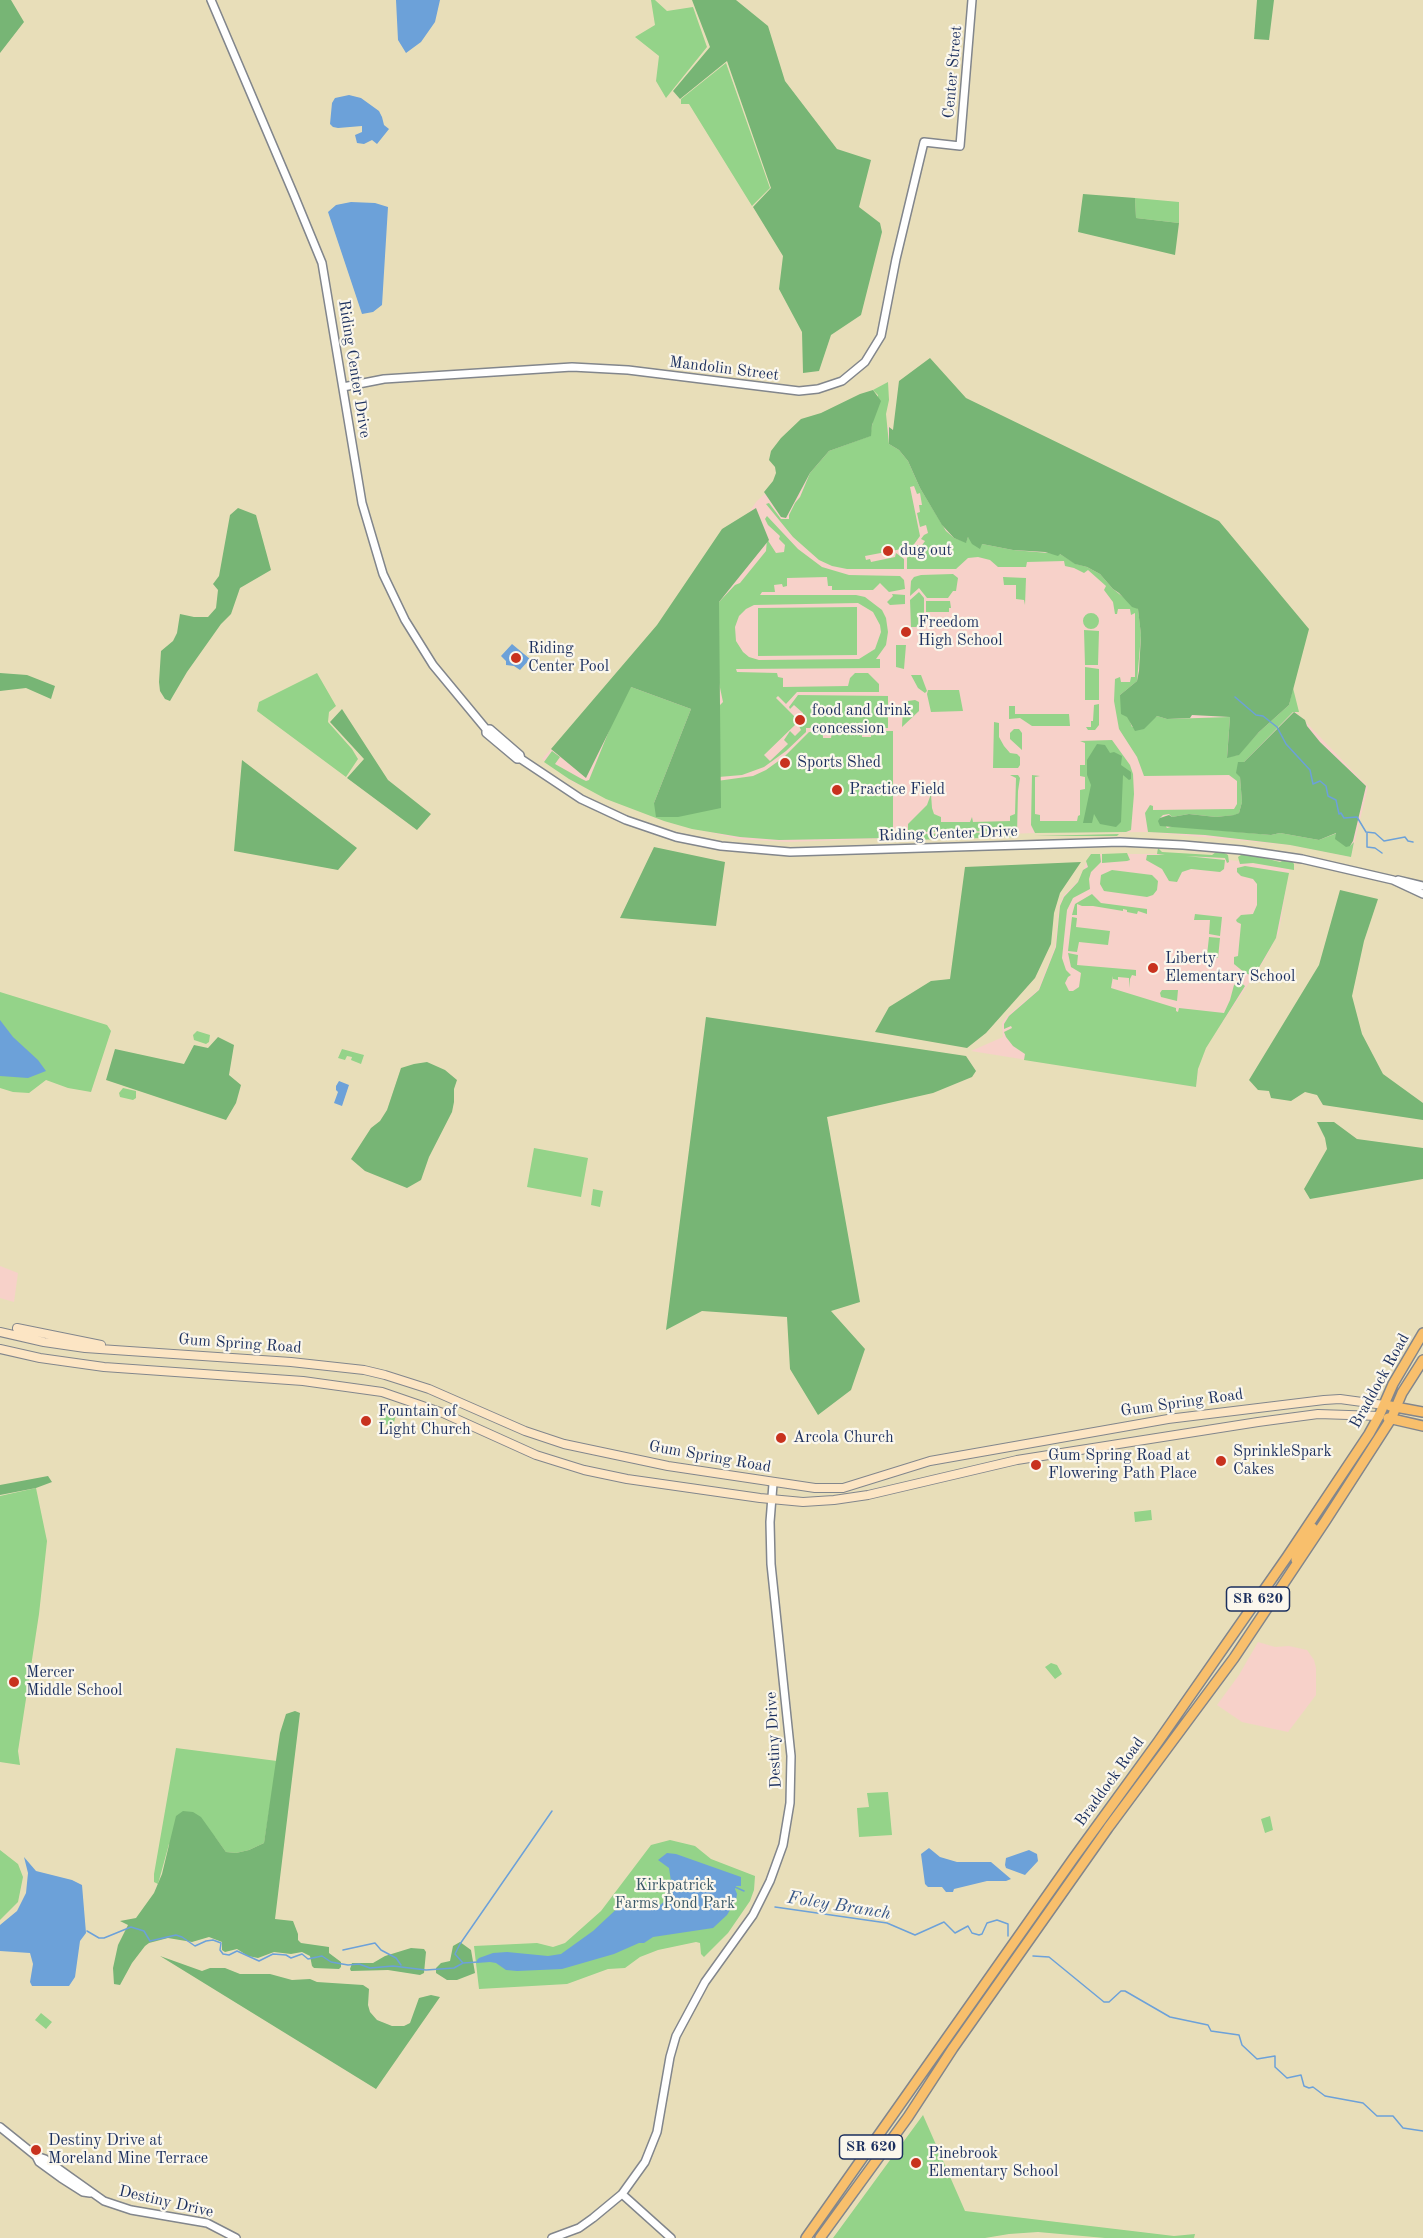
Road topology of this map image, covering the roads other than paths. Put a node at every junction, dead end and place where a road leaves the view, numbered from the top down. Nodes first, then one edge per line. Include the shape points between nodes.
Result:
1 (210, 0) edge
2 (972, 0) edge
3 (924, 142) joint
4 (343, 387) junction
5 (1393, 880) junction
6 (1423, 886) edge
7 (1423, 894) edge
8 (17, 1328) dead end
9 (0, 1332) edge
10 (1423, 1333) edge
11 (0, 1349) edge
12 (117, 1350) junction
13 (1423, 1360) edge
14 (1384, 1405) junction
15 (1396, 1407) junction
16 (1423, 1412) edge
17 (1379, 1416) junction
18 (1391, 1419) junction
19 (1423, 1426) edge
20 (773, 1484) junction
21 (772, 1499) junction
22 (1317, 1511) junction
23 (1297, 1565) junction
24 (1255, 1603) junction
25 (1234, 1658) junction
26 (1022, 1932) junction
27 (978, 2014) junction
28 (0, 2127) edge
29 (622, 2194) junction
30 (236, 2238) edge
31 (552, 2238) edge
32 (671, 2238) edge
33 (806, 2238) edge
34 (820, 2238) edge

1 - 4 street, Riding Center Drive via 318,253 327,284
2 - 3 street, Center Street via 960,146
3 - 4 street, Mandolin Street via 881,336 860,367 830,386 785,390 628,370 572,367 384,379
4 - 5 street, Riding Center Drive via 363,503 383,574 428,658 486,733 501,746 561,787 611,813 676,837 721,846 790,852 1147,843 1302,859
5 - 6 street, Riding Center Drive
5 - 7 street, Riding Center Drive
8 - 12 main road
9 - 12 main road, Gum Spring Road via 44,1342
10 - 14 main road, Braddock Road / SR 620
11 - 21 main road, Gum Spring Road via 104,1367 303,1381 382,1392 443,1413 560,1463 627,1479
12 - 20 main road, Gum Spring Road via 291,1362 385,1374 564,1444 668,1467
13 - 15 main road, Braddock Road
14 - 15 main road, Gum Spring Road
14 - 17 main road, Braddock Road / SR 620
14 - 20 main road, Gum Spring Road via 1340,1399 1248,1408 930,1461 843,1488
15 - 16 main road, Gum Spring Road
15 - 18 main road, Braddock Road
17 - 18 main road, Gum Spring Road
17 - 21 main road, Gum Spring Road via 1318,1414 1267,1420 1017,1460 868,1495 821,1502
17 - 22 main road, Braddock Road / SR 620
18 - 19 main road, Gum Spring Road
18 - 23 main road, Braddock Road
20 - 21 street, Destiny Drive
21 - 29 street, Destiny Drive via 771,1564 791,1756 786,1831 771,1881 755,1912 705,1982 676,2036 657,2132 645,2162
22 - 23 main road via 1316,1524 1295,1558
22 - 24 main road, Braddock Road / SR 620
23 - 25 main road, Braddock Road
24 - 25 main road via 1255,1613 1233,1644
24 - 26 main road, Braddock Road / SR 620
25 - 27 main road, Braddock Road via 1108,1828
26 - 27 main road via 1005,1967 981,2001
26 - 33 main road, Braddock Road / SR 620
27 - 34 main road, Braddock Road / SR 620
28 - 30 street, Destiny Drive via 39,2162 83,2192 131,2210 207,2223
29 - 31 street, Destiny Drive via 579,2228
29 - 32 street

